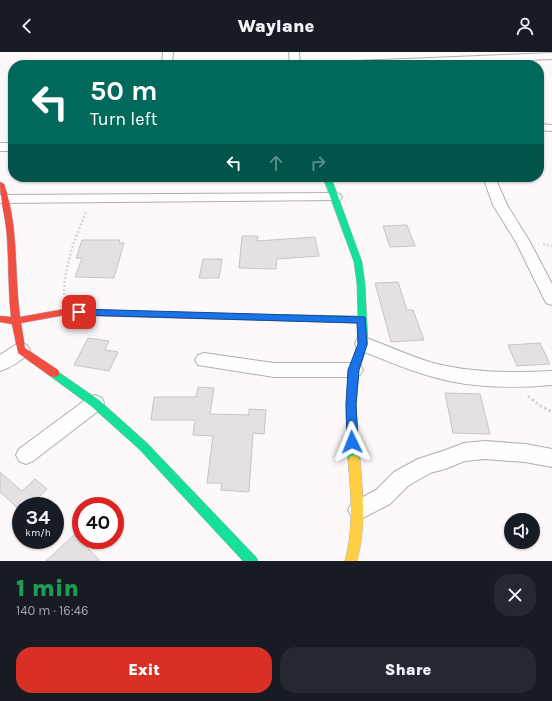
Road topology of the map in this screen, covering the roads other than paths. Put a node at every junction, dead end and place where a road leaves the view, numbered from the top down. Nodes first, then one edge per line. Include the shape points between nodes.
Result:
1 (470, 55) edge
2 (552, 56) edge
3 (456, 60) edge
4 (329, 182) edge
5 (491, 182) edge
6 (0, 184) edge
7 (335, 197) junction
8 (3, 199) edge
9 (552, 299) edge
10 (0, 320) edge
11 (362, 320) junction
12 (15, 321) junction
13 (363, 344) junction
14 (21, 350) junction
15 (204, 360) dead end
16 (0, 364) edge
17 (354, 370) junction
18 (552, 378) edge
19 (95, 403) junction
20 (26, 455) dead end
21 (552, 458) edge
22 (359, 510) junction
23 (252, 561) edge
24 (351, 561) edge

1 - 2 street
1 - 3 street
4 - 7 street
5 - 9 street via 500,205
6 - 8 street
7 - 8 street
7 - 11 street via 358,262
8 - 12 street via 13,226
10 - 12 street
11 - 12 street via 65,312
11 - 13 street
12 - 14 street
13 - 17 street
13 - 18 street via 403,360 453,374 503,380
14 - 16 street
14 - 19 street
15 - 17 street via 274,370
17 - 22 street via 351,419
19 - 20 street
19 - 23 street via 143,446
21 - 22 street via 485,450 464,452 425,465 401,479 383,497
22 - 24 street

